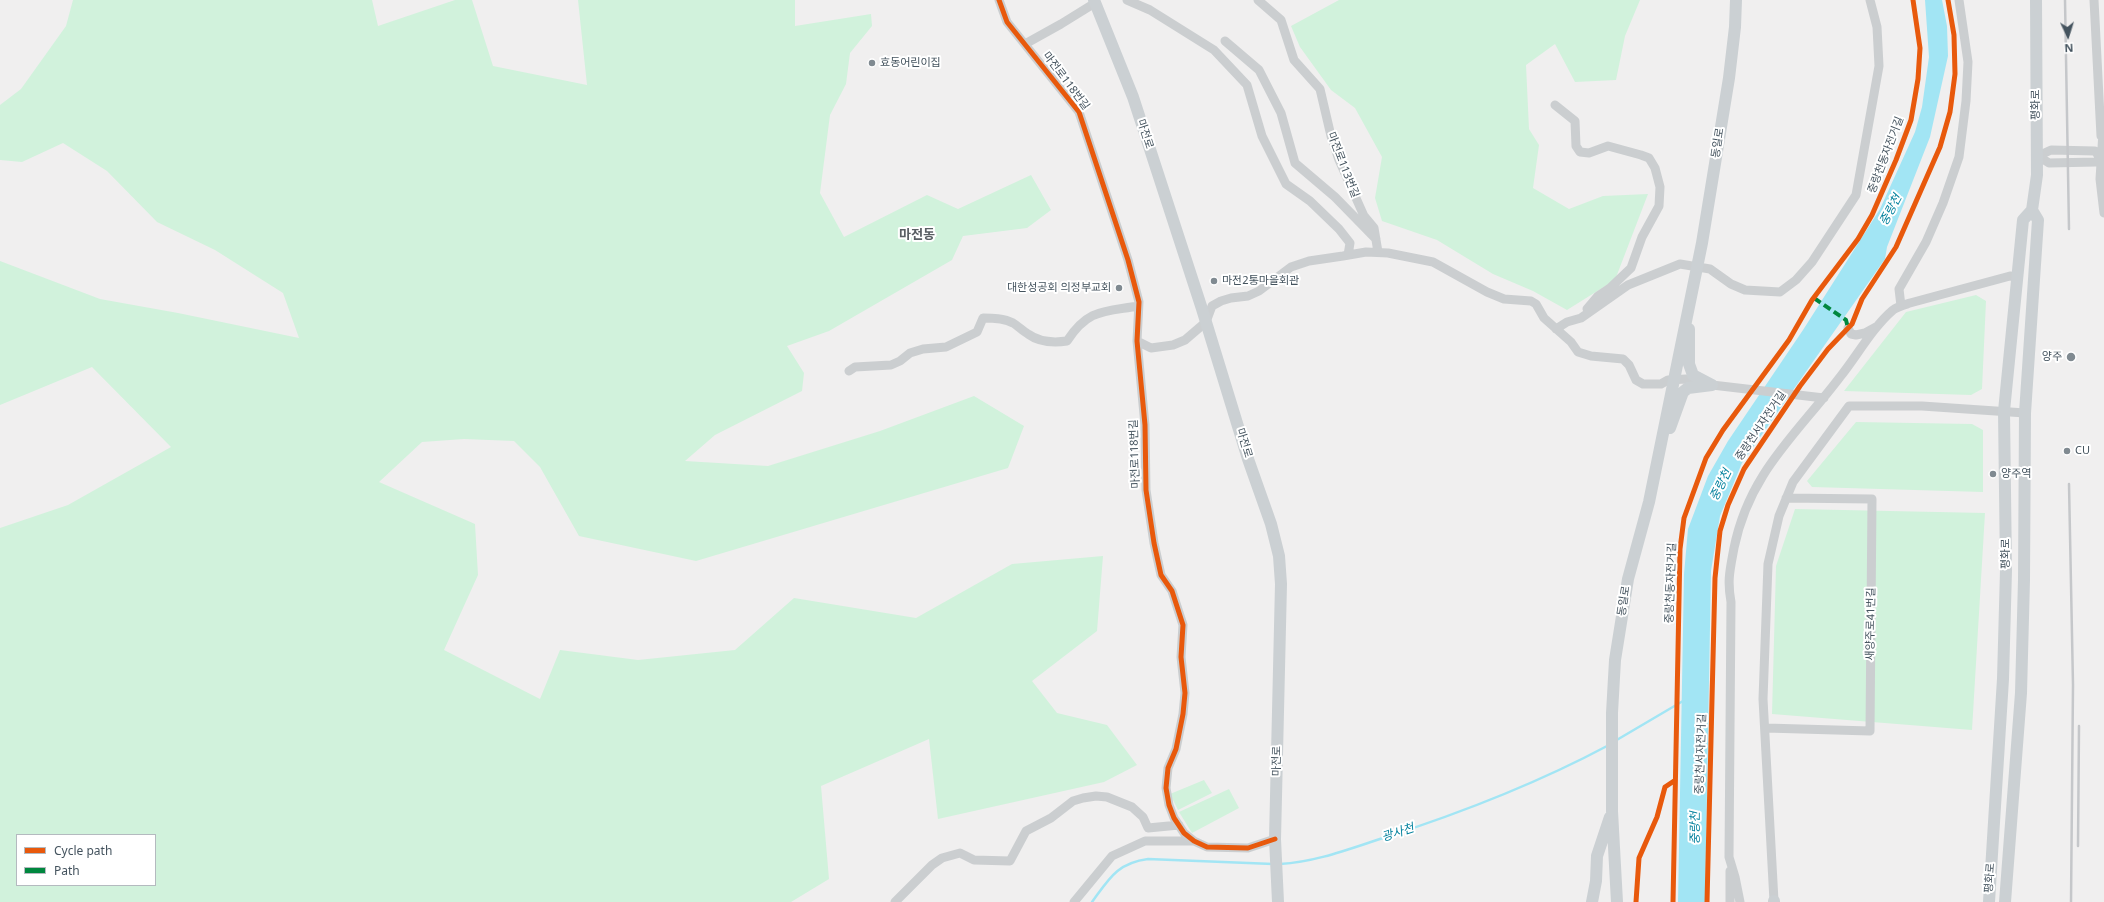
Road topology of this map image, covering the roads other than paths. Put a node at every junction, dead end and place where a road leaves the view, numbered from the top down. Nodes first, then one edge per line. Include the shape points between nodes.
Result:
1 (999, 0) edge
2 (1127, 0) edge
3 (1258, 0) edge
4 (1736, 0) edge
5 (1870, 0) edge
6 (1959, 0) edge
7 (2036, 0) edge
8 (2094, 0) edge
9 (1094, 1) edge
10 (1225, 41) dead end
11 (1025, 44) junction
12 (1554, 105) dead end
13 (2104, 127) edge
14 (2101, 136) junction
15 (2038, 156) junction
16 (2100, 158) junction
17 (2032, 210) junction
18 (2104, 213) edge
19 (1376, 240) junction
20 (1378, 252) junction
21 (1348, 255) junction
22 (1697, 266) junction
23 (2017, 277) junction
24 (1138, 306) junction
25 (1901, 306) junction
26 (1689, 309) junction
27 (1581, 318) junction
28 (1206, 322) junction
29 (1879, 325) junction
30 (1848, 328) dead end
31 (1556, 329) junction
32 (1137, 341) junction
33 (849, 371) dead end
34 (1674, 380) junction
35 (1712, 384) junction
36 (1824, 398) junction
37 (2004, 411) junction
38 (2025, 413) junction
39 (1659, 455) junction
40 (1786, 498) junction
41 (1766, 728) junction
42 (1612, 811) junction
43 (1179, 825) junction
44 (1194, 841) junction
45 (1275, 843) junction
46 (1614, 851) junction
47 (1730, 862) junction
48 (2007, 899) edge
49 (895, 902) edge
50 (1074, 902) edge
51 (1278, 902) edge
52 (1592, 902) edge
53 (1617, 902) edge
54 (1623, 902) edge
55 (1730, 902) edge
56 (1740, 902) edge
57 (1774, 902) edge
58 (1989, 902) edge

1 - 11 street, 마전로118번길 via 1007,22
2 - 21 street via 1150,10 1214,50 1247,85 1262,136 1286,184 1310,201 1339,229 1350,243
3 - 19 street, 마전로113번길 via 1281,20 1294,60 1320,89 1339,160 1364,216 1374,228
4 - 22 street, 동일로 via 1729,78
5 - 22 street via 1877,26 1879,66 1856,195 1812,262 1796,280 1780,292 1745,290 1731,284 1710,269
6 - 25 street via 1968,62 1966,102 1958,157 1943,203 1926,242 1899,289
7 - 15 street, 평화로
8 - 14 street
9 - 11 street, 마전로 via 1061,24
9 - 28 street, 마전로 via 1133,97
10 - 19 street via 1259,70 1281,113 1295,163 1335,197
11 - 24 street, 마전로118번길 via 1079,112 1084,122 1128,260
12 - 27 street via 1575,122 1576,146 1580,152 1589,153 1608,146 1649,158 1655,168 1660,187 1658,206 1630,268 1598,296
13 - 14 street
14 - 16 street
15 - 16 street via 2051,164 2096,162
15 - 16 street via 2051,150 2095,151
15 - 17 street, 평화로
16 - 18 street via 2100,188
17 - 23 street, 평화로 via 2023,220
17 - 38 street, 평화로 via 2038,220
19 - 20 street, 마전로113번길
20 - 21 street
20 - 31 street via 1421,258 1498,297 1531,301
21 - 28 street via 1309,261 1291,268 1259,291 1248,296 1221,301 1212,306
22 - 26 street, 동일로
22 - 27 street via 1680,264 1628,285
23 - 25 street via 2010,276
23 - 37 street, 평화로
24 - 32 street, 마전로118번길
24 - 33 street via 1090,316 1081,322 1067,341 1059,342 1044,342 1005,319 983,318 977,332 946,348 917,350 891,365 855,367
25 - 29 street via 1894,309
26 - 34 street, 동일로
26 - 35 street via 1689,364 1693,375
27 - 31 street
28 - 32 street via 1185,340 1173,345 1152,348
28 - 45 street, 마전로 via 1248,459 1272,524 1279,556
29 - 30 street via 1856,335 1851,334
29 - 36 street
31 - 34 street via 1578,352 1623,359 1636,380 1643,384 1661,384
32 - 43 street, 마전로118번길 via 1145,425 1146,490 1154,543 1162,575 1172,591 1183,625 1183,714 1176,749 1168,768 1166,788 1169,805
34 - 35 street via 1686,379
34 - 39 street, 동일로
35 - 36 street
35 - 39 street via 1688,388 1683,392
36 - 47 street via 1780,449 1755,487 1738,526 1727,580 1730,602
37 - 38 street
37 - 40 street via 1922,406 1849,406 1807,461
37 - 58 street, 평화로 via 2006,570 2003,672
38 - 48 street, 평화로 via 2021,693
39 - 42 street, 동일로 via 1628,579 1615,660
40 - 41 street via 1774,534 1768,564 1763,699
40 - 41 street, 새양주로41번길 via 1872,499 1870,731
41 - 57 street
42 - 46 street, 동일로
42 - 52 street via 1597,856
43 - 44 street, 마전로118번길
43 - 49 street via 1148,828 1143,817 1132,806 1107,797 1084,798 1073,801 1051,818 1026,831 1010,861 974,860 960,853 942,858
44 - 45 street via 1208,846 1248,848
44 - 50 street via 1145,841 1112,856
45 - 51 street, 마전로
46 - 53 street, 동일로
46 - 54 street via 1623,890
47 - 55 street
47 - 56 street

